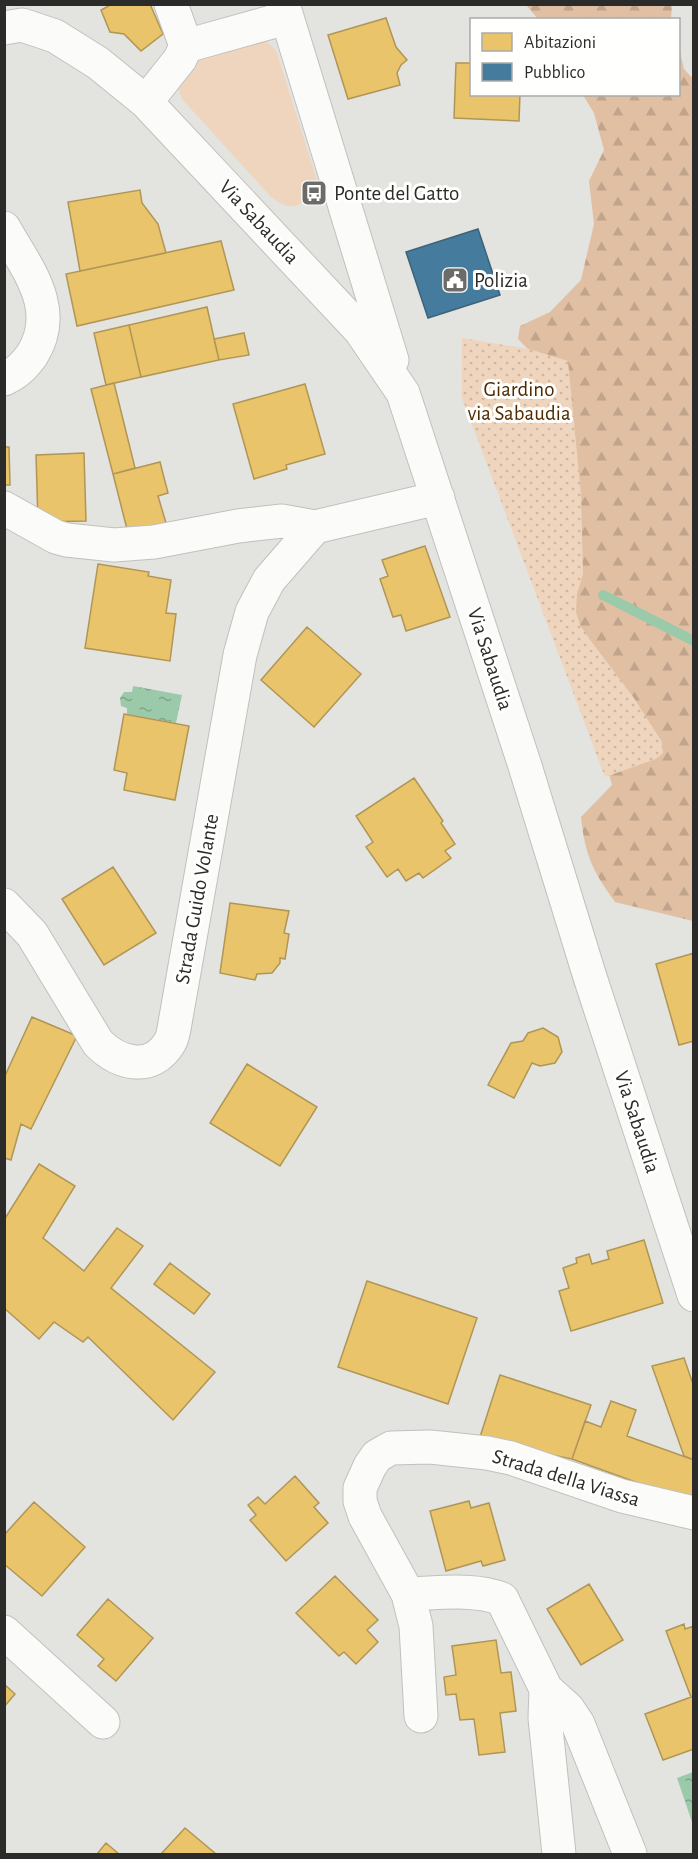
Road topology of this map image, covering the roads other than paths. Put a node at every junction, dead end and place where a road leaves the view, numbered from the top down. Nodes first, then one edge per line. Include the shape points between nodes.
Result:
1 (173, 5) edge
2 (285, 11) edge
3 (13, 19) edge
4 (186, 46) junction
5 (147, 102) junction
6 (4, 228) edge
7 (4, 379) edge
8 (403, 393) junction
9 (438, 498) junction
10 (4, 508) edge
11 (315, 527) junction
12 (4, 905) edge
13 (693, 1296) edge
14 (693, 1513) edge
15 (408, 1594) junction
16 (4, 1632) edge
17 (546, 1689) junction
18 (421, 1716) dead end
19 (104, 1722) dead end
20 (559, 1854) edge
21 (630, 1854) edge

1 - 4 street
2 - 4 street
2 - 8 street
3 - 5 street, Via Sabaudia via 55,36 98,63
4 - 5 street
5 - 8 street, Via Sabaudia via 360,330
6 - 7 street via 39,291 45,318 42,334 26,364
8 - 9 street, Via Sabaudia
9 - 11 street
9 - 13 street, Via Sabaudia
10 - 11 street via 56,537 114,545 282,521
11 - 12 street, Strada Guido Volante via 269,580 252,612 240,655 175,1023 170,1041 158,1055 145,1062 122,1061 108,1053 98,1043 32,934
14 - 15 street, Strada della Viassa via 622,1496 511,1458 430,1446 391,1448 377,1456 370,1466 360,1488 360,1501 369,1525
15 - 17 street via 474,1593 501,1599
15 - 18 street, Strada della Viassa via 416,1626
16 - 19 street
17 - 20 street via 545,1718
17 - 21 street via 578,1724

